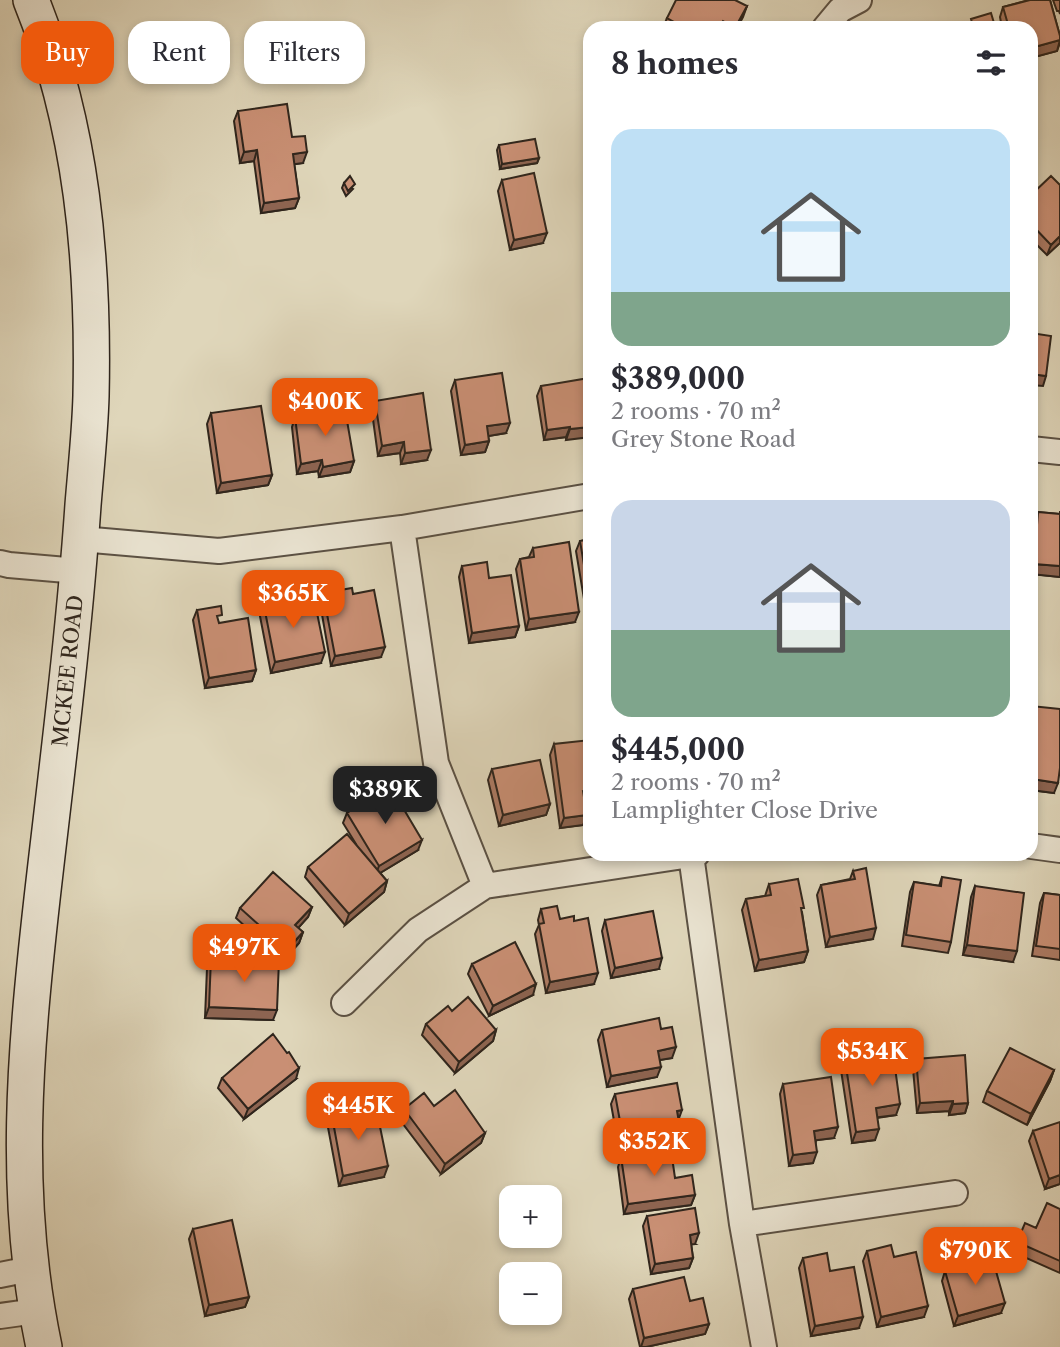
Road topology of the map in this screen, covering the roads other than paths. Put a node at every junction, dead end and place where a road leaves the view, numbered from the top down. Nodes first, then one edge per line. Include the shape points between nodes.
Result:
1 (32, 0) edge
2 (859, 0) edge
3 (831, 21) edge
4 (1038, 450) edge
5 (1060, 452) edge
6 (583, 497) edge
7 (402, 528) junction
8 (79, 555) junction
9 (0, 563) edge
10 (1038, 847) edge
11 (1060, 850) edge
12 (651, 861) edge
13 (692, 861) edge
14 (485, 886) junction
15 (344, 1003) dead end
16 (954, 1193) dead end
17 (742, 1224) junction
18 (15, 1272) edge
19 (36, 1311) junction
20 (0, 1316) edge
21 (44, 1347) edge
22 (764, 1347) edge

1 - 8 street, MCKEE ROAD via 74,145 88,249 91,399
2 - 3 street
4 - 5 street
6 - 7 street
7 - 8 street via 219,551
7 - 14 street via 436,763
8 - 9 street
8 - 18 street, MCKEE ROAD via 32,986 23,1133 26,1222
10 - 11 street
12 - 14 street
13 - 17 street
14 - 15 street via 418,930
16 - 17 street
17 - 22 street
18 - 19 street, MCKEE ROAD
19 - 20 street
19 - 21 street, MCKEE ROAD

